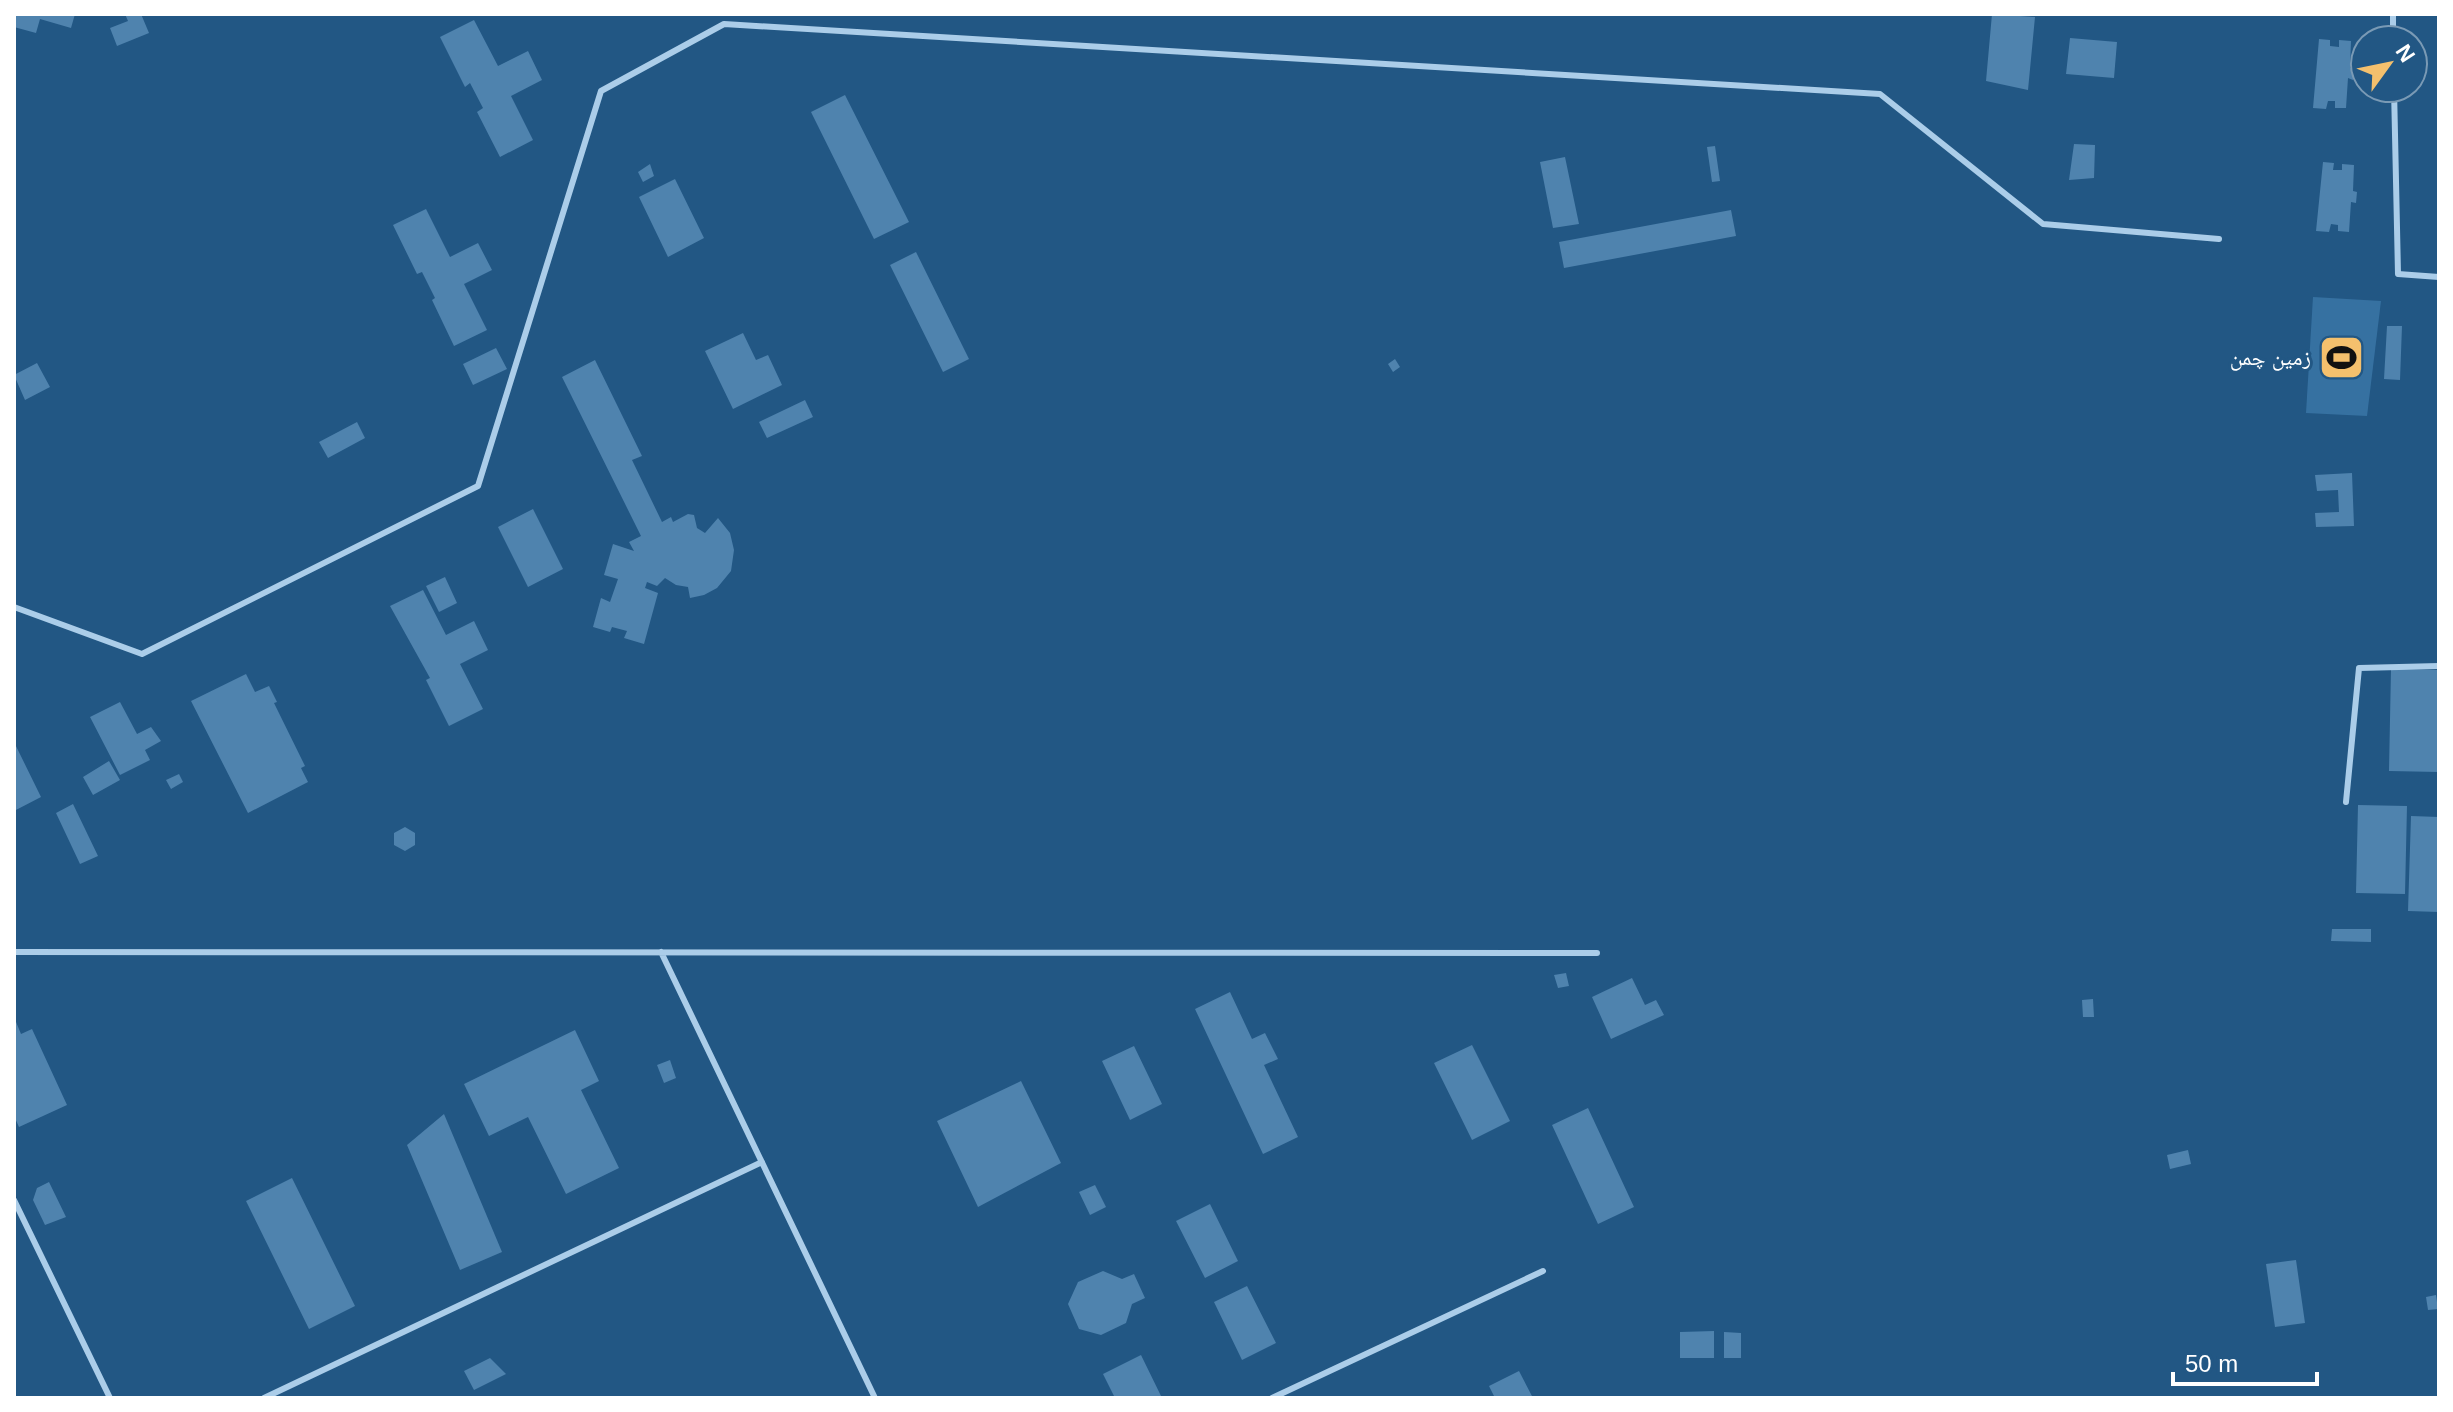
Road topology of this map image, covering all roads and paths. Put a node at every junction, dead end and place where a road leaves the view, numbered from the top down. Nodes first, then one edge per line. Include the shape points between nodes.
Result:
1 (2394, 104) edge
2 (2219, 239) dead end
3 (2439, 277) edge
4 (14, 607) edge
5 (2439, 666) edge
6 (2346, 802) dead end
7 (14, 952) edge
8 (661, 952) junction
9 (1597, 953) dead end
10 (762, 1162) junction
11 (14, 1200) edge
12 (1543, 1271) dead end
13 (110, 1398) edge
14 (264, 1398) edge
15 (875, 1398) edge
16 (1272, 1398) edge

1 - 3 lane via 2398,274
2 - 4 lane via 2043,224 1880,94 724,24 601,91 478,486 142,654
5 - 6 lane via 2359,668
7 - 8 lane
8 - 9 lane
8 - 10 lane
10 - 14 lane
10 - 15 lane
11 - 13 lane
12 - 16 lane

